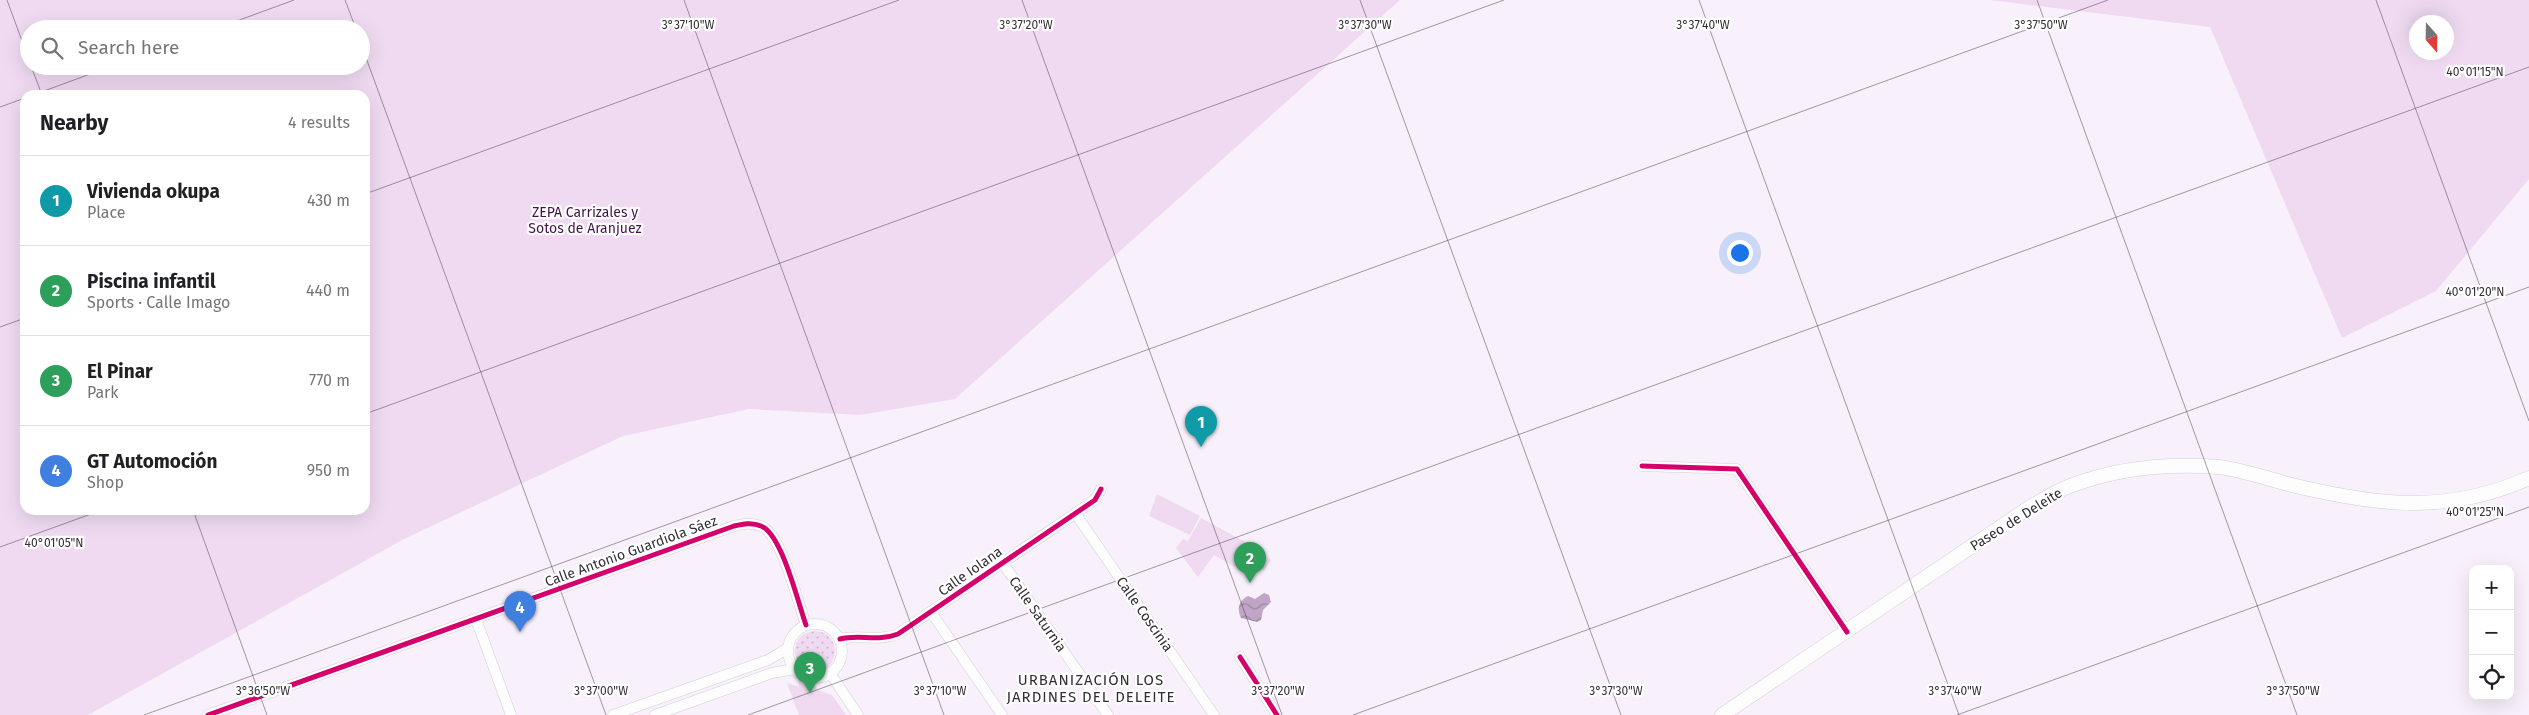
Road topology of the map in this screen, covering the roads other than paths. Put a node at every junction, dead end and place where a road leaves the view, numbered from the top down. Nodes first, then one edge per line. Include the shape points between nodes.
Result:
1 (1642, 466) dead end
2 (2529, 478) edge
3 (1101, 489) dead end
4 (1076, 513) junction
5 (1002, 562) junction
6 (931, 612) junction
7 (476, 619) junction
8 (806, 625) junction
9 (1847, 632) junction
10 (840, 639) junction
11 (788, 648) junction
12 (1240, 657) dead end
13 (795, 670) junction
14 (830, 673) junction
15 (208, 715) edge
16 (510, 715) edge
17 (612, 715) edge
18 (655, 715) edge
19 (858, 715) edge
20 (1002, 715) edge
21 (1108, 715) edge
22 (1214, 715) edge
23 (1277, 715) edge
24 (1722, 715) edge

1 - 9 street via 1737,469
2 - 9 main road, Paseo de Deleite via 2508,488 2470,498 2431,504 2390,503 2351,499 2221,468 2159,465 2131,468 2068,486 2030,507
3 - 4 street, Calle Iolana via 1095,500
4 - 5 street, Calle Iolana
4 - 22 street, Calle Coscinia
5 - 6 street, Calle Iolana
5 - 21 street, Calle Saturnia
6 - 10 street, Calle Iolana via 885,639
6 - 20 street
7 - 8 street, Calle Antonio Guardiola Sáez via 748,523 768,530 778,544
7 - 15 street, Calle Antonio Guardiola Sáez
7 - 16 street
8 - 10 street via 829,627
8 - 11 street via 794,634
9 - 24 main road, Paseo de Deleite
10 - 14 street via 842,654
11 - 13 street
11 - 17 street via 768,660
12 - 23 street
13 - 14 street via 816,678
13 - 18 street via 772,673
14 - 19 street

